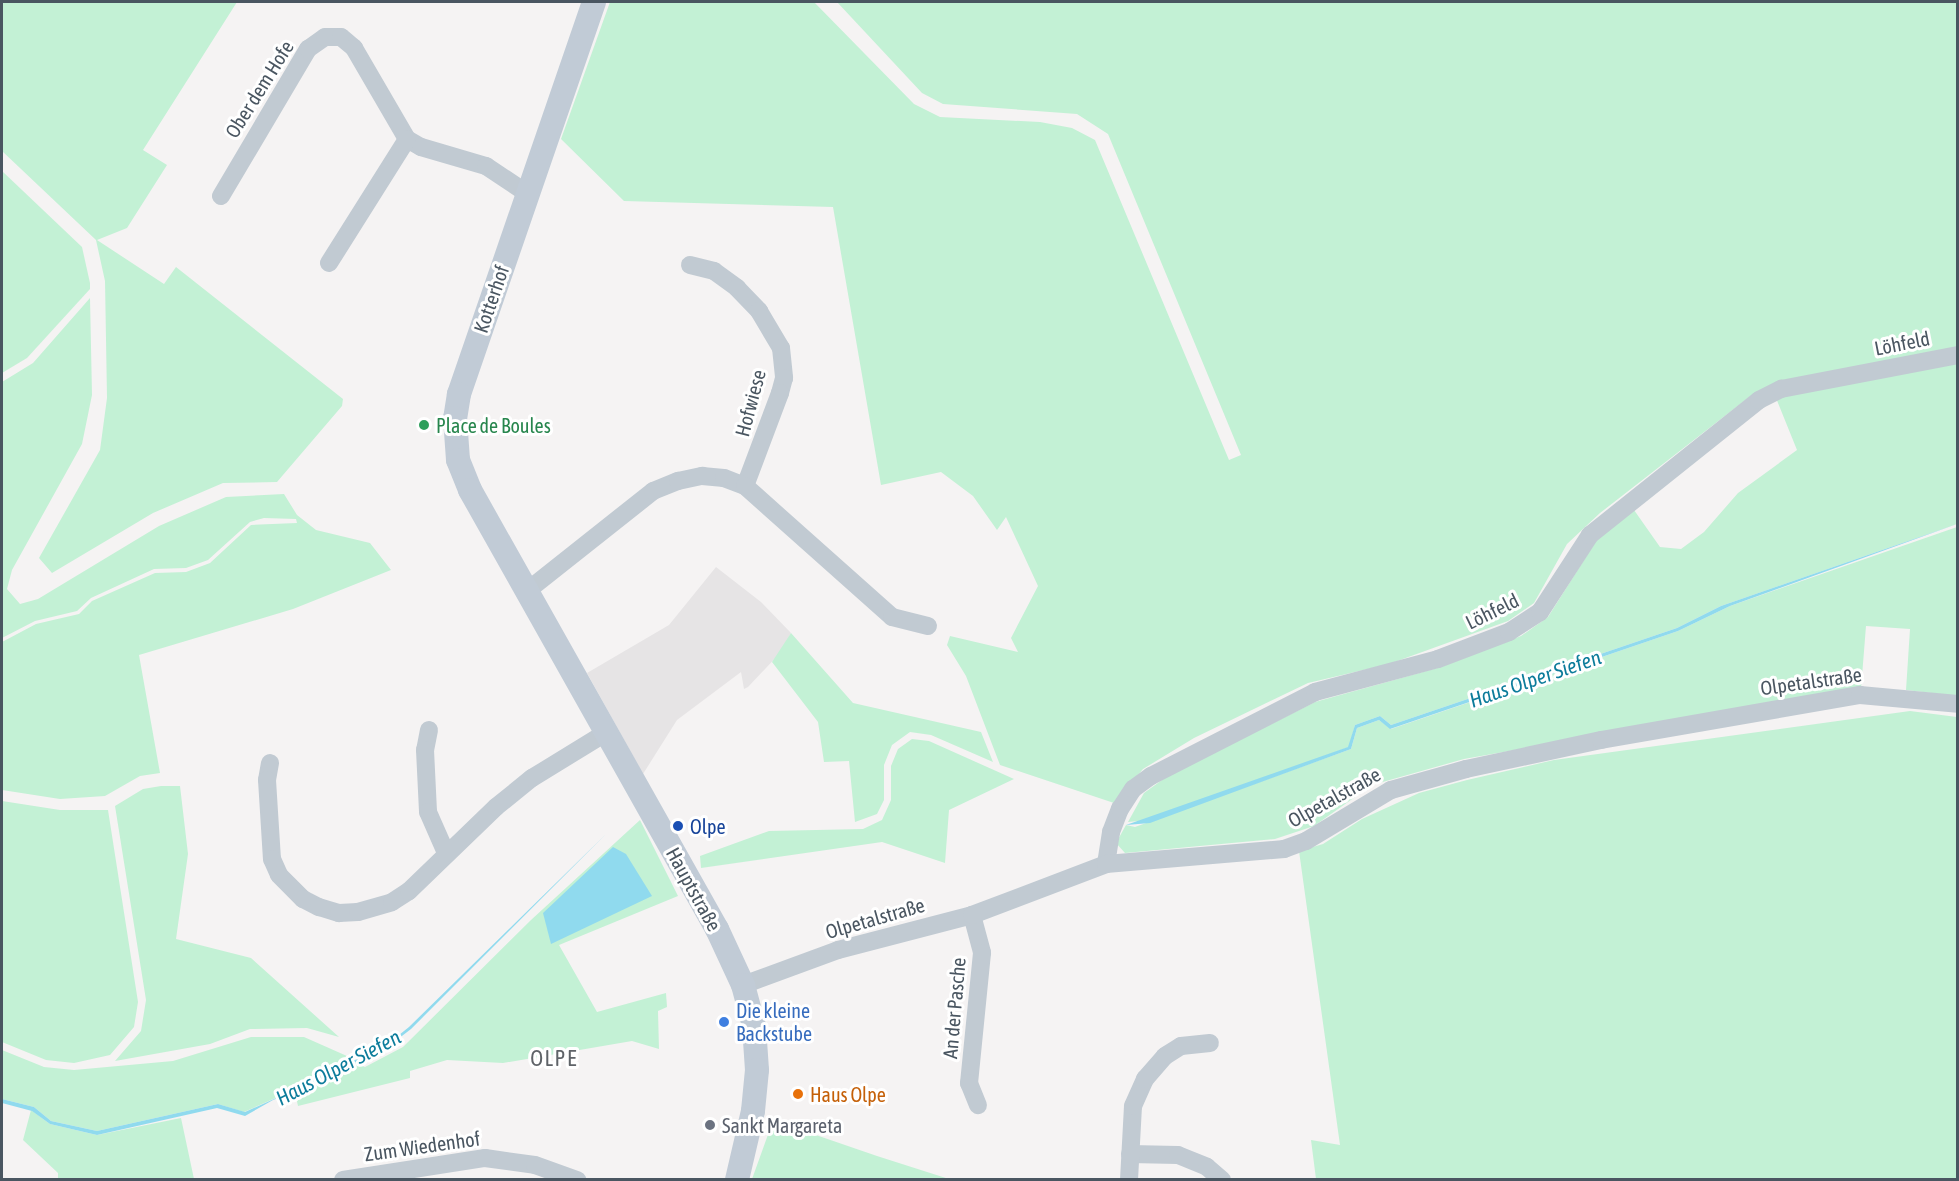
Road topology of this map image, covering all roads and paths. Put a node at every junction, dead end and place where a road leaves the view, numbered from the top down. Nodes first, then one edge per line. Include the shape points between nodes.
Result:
1 (594, 2) edge
2 (407, 139) junction
3 (528, 194) junction
4 (221, 196) dead end
5 (328, 263) dead end
6 (690, 265) dead end
7 (1958, 355) edge
8 (745, 486) junction
9 (527, 591) junction
10 (928, 626) dead end
11 (1958, 704) edge
12 (429, 730) dead end
13 (607, 732) junction
14 (270, 763) dead end
15 (446, 853) junction
16 (1106, 864) junction
17 (972, 915) junction
18 (744, 985) junction
19 (1210, 1043) dead end
20 (978, 1105) dead end
21 (1130, 1154) junction
22 (343, 1179) edge
23 (577, 1179) edge
24 (737, 1179) edge
25 (1129, 1179) edge
26 (1222, 1179) edge

1 - 3 street, Kotterhof
2 - 3 street via 421,147 486,166
2 - 4 street, Ober dem Hofe via 354,48 341,37 325,38 308,49
2 - 5 street
3 - 9 street, Kotterhof via 469,363 455,418 458,460
6 - 8 street, Hofwiese via 714,272 737,288 759,311 781,348 784,378
7 - 16 street, Löhfeld via 1781,389 1759,400 1590,535 1540,612 1509,632 1438,659 1315,692 1151,776 1133,789 1120,809 1111,832
8 - 9 street via 724,478 702,476 653,491
8 - 10 street via 892,617
9 - 13 street, Hauptstraße
11 - 16 street, Olpetalstraße via 1860,694 1601,740 1391,790 1306,841 1284,849
12 - 15 street via 425,750 428,812
13 - 15 street via 532,778
13 - 18 street, Hauptstraße
14 - 15 street via 267,780 272,859 289,888 311,903 339,913 375,909 409,891
16 - 17 street, Olpetalstraße
17 - 18 street, Olpetalstraße via 838,950
17 - 20 street, An der Pasche via 982,953 969,1083
18 - 24 street, Hauptstraße via 754,1026 757,1070 753,1111
19 - 21 street via 1181,1046 1165,1056 1145,1079 1133,1106
21 - 25 street
21 - 26 street via 1178,1155 1195,1160
22 - 23 street, Zum Wiedenhof via 485,1158 536,1165

